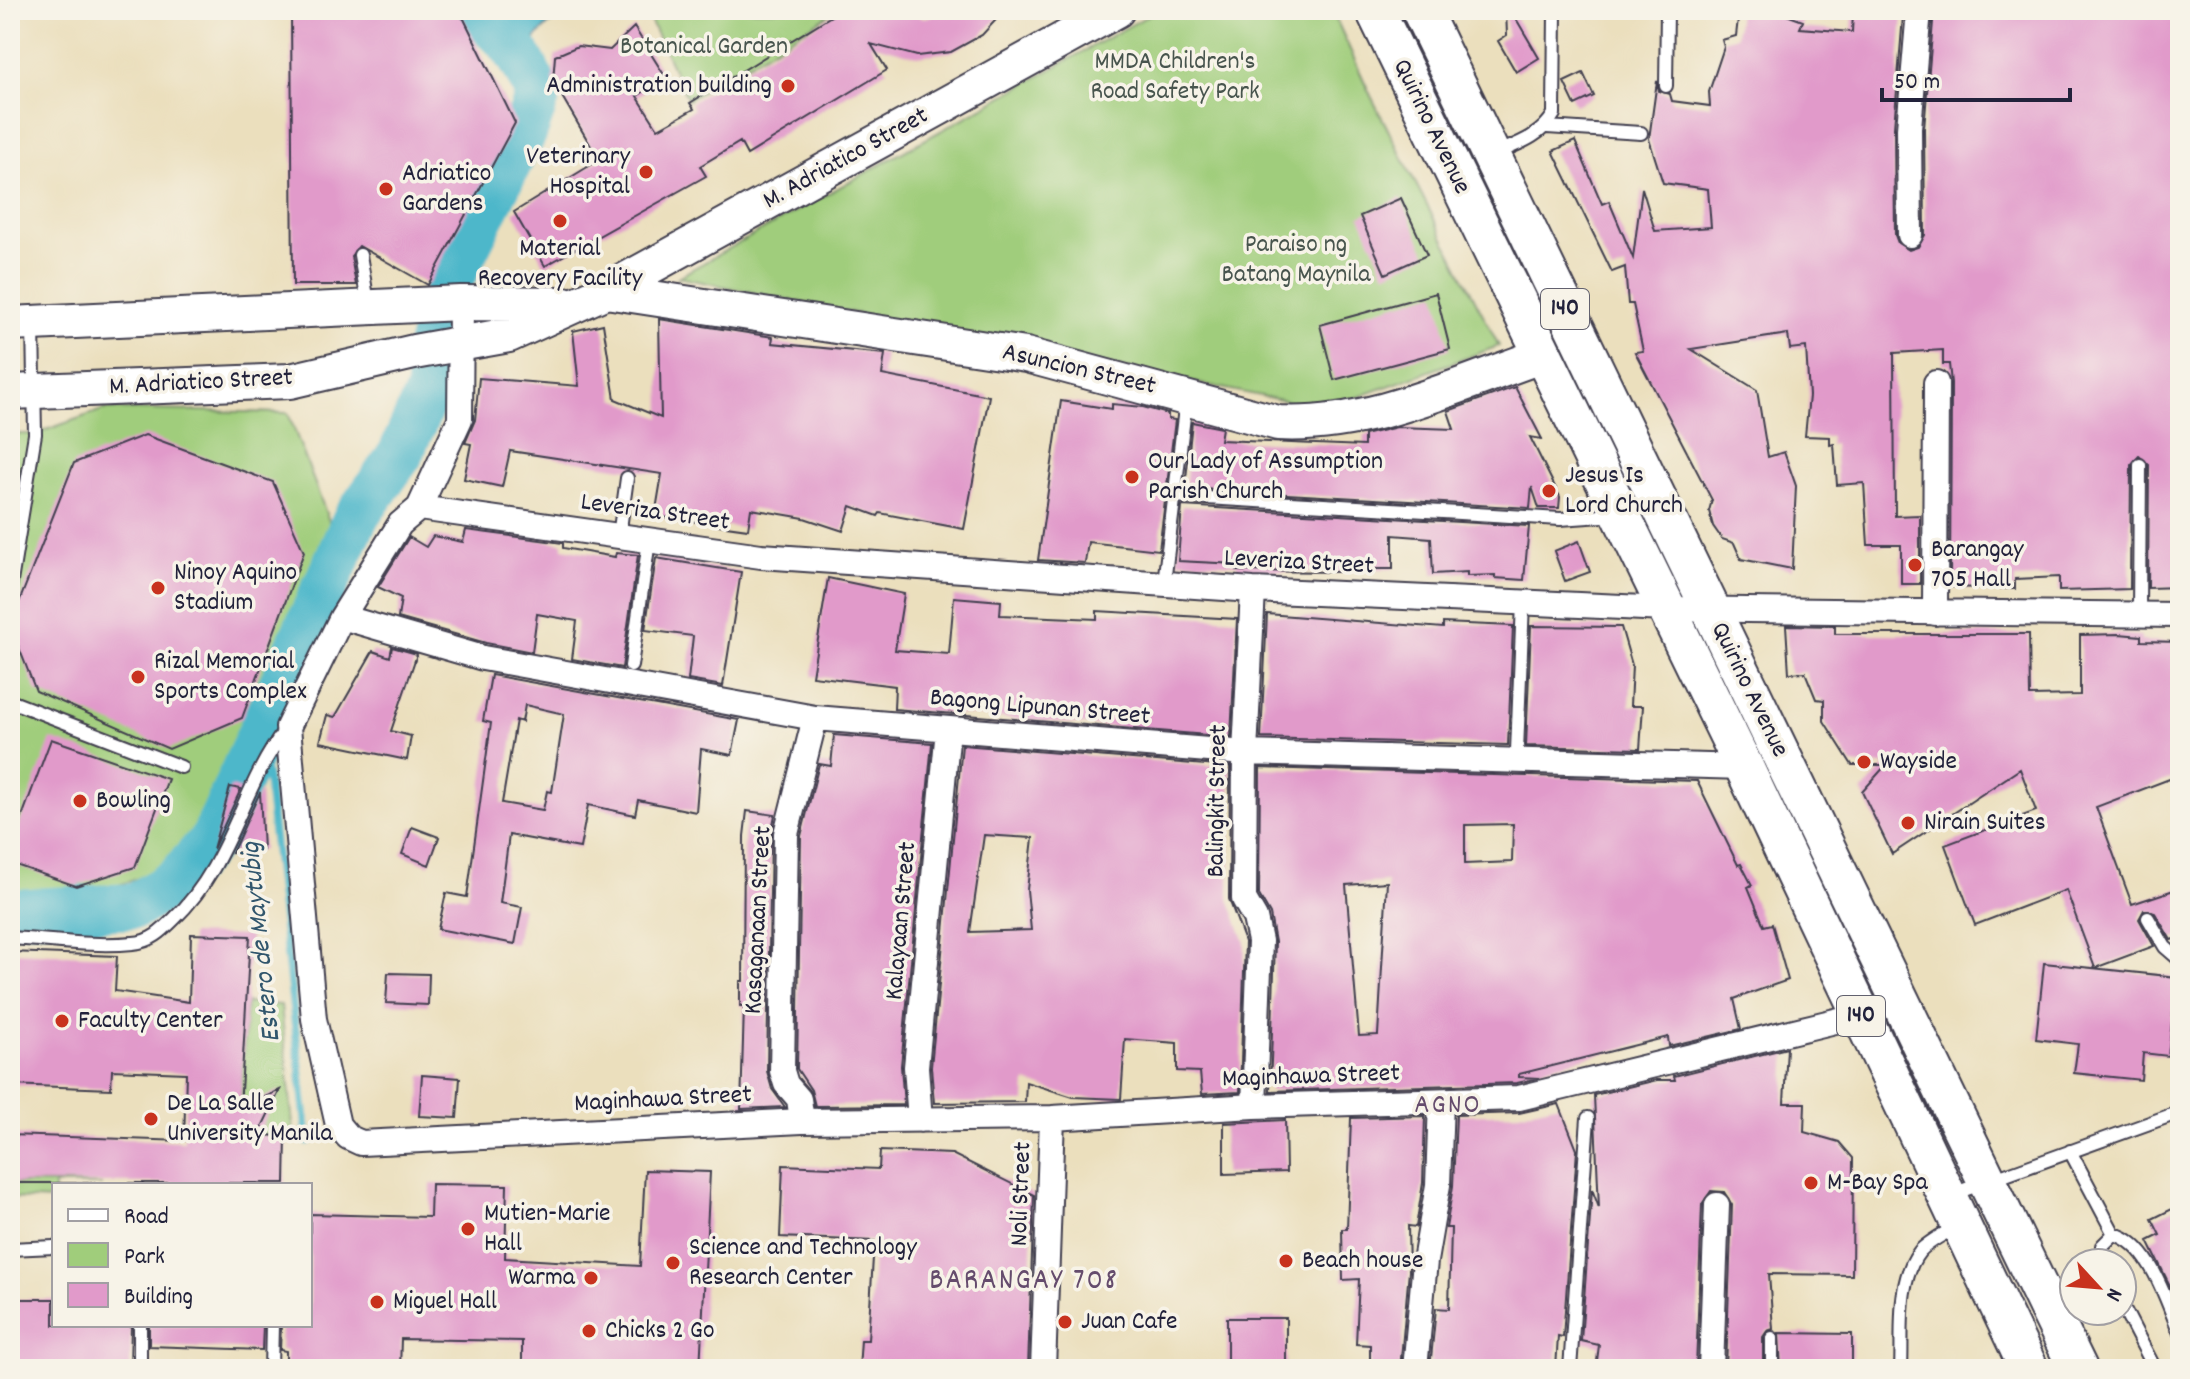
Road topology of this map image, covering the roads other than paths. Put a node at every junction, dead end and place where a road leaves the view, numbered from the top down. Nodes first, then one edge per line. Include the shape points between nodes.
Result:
1 (1375, 10) edge
2 (1421, 10) edge
3 (1555, 10) edge
4 (1667, 10) edge
5 (1919, 10) edge
6 (1110, 12) edge
7 (1666, 86) dead end
8 (1547, 127) junction
9 (1641, 133) dead end
10 (1491, 155) junction
11 (1910, 235) dead end
12 (360, 255) dead end
13 (606, 291) junction
14 (447, 304) junction
15 (572, 304) junction
16 (369, 308) junction
17 (22, 323) edge
18 (455, 344) junction
19 (1541, 356) junction
20 (1936, 383) dead end
21 (23, 392) edge
22 (1187, 397) junction
23 (2140, 465) dead end
24 (627, 478) dead end
25 (1173, 496) junction
26 (419, 508) junction
27 (1619, 515) junction
28 (619, 536) junction
29 (649, 541) junction
30 (1164, 583) junction
31 (10, 588) edge
32 (1253, 590) junction
33 (1523, 602) junction
34 (1709, 608) junction
35 (1665, 609) junction
36 (1935, 613) junction
37 (2139, 615) junction
38 (2180, 615) edge
39 (342, 617) junction
40 (631, 666) dead end
41 (10, 701) edge
42 (815, 718) junction
43 (288, 727) junction
44 (948, 729) junction
45 (1517, 751) dead end
46 (1245, 753) junction
47 (181, 767) dead end
48 (1744, 767) junction
49 (2148, 918) dead end
50 (10, 938) edge
51 (2180, 960) edge
52 (1860, 1015) junction
53 (1441, 1101) junction
54 (1254, 1106) junction
55 (2180, 1112) edge
56 (1052, 1118) junction
57 (1588, 1118) dead end
58 (920, 1120) junction
59 (802, 1121) junction
60 (2070, 1151) junction
61 (2001, 1174) junction
62 (1717, 1205) dead end
63 (1953, 1210) junction
64 (2114, 1234) junction
65 (52, 1247) edge
66 (2102, 1247) edge
67 (10, 1249) edge
68 (140, 1327) edge
69 (272, 1327) edge
70 (2133, 1327) edge
71 (2180, 1333) edge
72 (1772, 1338) dead end
73 (140, 1369) edge
74 (271, 1369) edge
75 (1043, 1369) edge
76 (1415, 1369) edge
77 (1570, 1369) edge
78 (1711, 1369) edge
79 (1772, 1369) edge
80 (1901, 1369) edge
81 (2029, 1369) edge
82 (2078, 1369) edge
83 (2155, 1369) edge

1 - 19 main road, Quirino Avenue / 140
2 - 10 main road, Quirino Avenue / 140
3 - 8 lane via 1555,102
4 - 7 lane
5 - 11 street via 1909,128
6 - 13 street, M. Adriatico Street
8 - 9 lane
8 - 10 lane
10 - 34 main road, Quirino Avenue / 140
12 - 16 lane
13 - 15 street, M. Adriatico Street
13 - 22 street, Asuncion Street via 1026,355
14 - 15 street, M. Adriatico Street
14 - 16 street, M. Adriatico Street
14 - 18 street
15 - 18 street, M. Adriatico Street via 509,335
16 - 17 street, M. Adriatico Street
17 - 21 lane
18 - 21 street, M. Adriatico Street via 290,381
18 - 26 street via 460,419
19 - 22 street, Asuncion Street via 1401,405 1317,425 1278,423
19 - 27 main road, Quirino Avenue / 140
20 - 36 street
21 - 31 lane via 35,434
22 - 25 lane
23 - 37 lane
24 - 28 lane
25 - 27 lane via 1560,519
25 - 30 lane
26 - 28 street, Leveriza Street
26 - 39 street via 400,524
27 - 35 main road, Quirino Avenue / 140
28 - 29 street, Leveriza Street
29 - 30 street, Leveriza Street via 761,556
29 - 40 lane
30 - 32 street, Leveriza Street
32 - 33 street, Leveriza Street
32 - 46 street, Balingkit Street
33 - 35 street, Leveriza Street
33 - 45 lane
34 - 35 street, Leveriza Street
34 - 36 street, Leveriza Street
34 - 61 main road, Quirino Avenue / 140
35 - 48 main road, Quirino Avenue / 140
36 - 37 street, Leveriza Street
37 - 38 street, Leveriza Street
39 - 42 street, Bagong Lipunan Street via 483,658
39 - 43 street
41 - 47 lane
42 - 44 street, Bagong Lipunan Street
42 - 59 street, Kasaganaan Street via 786,834 782,1071 799,1099
43 - 50 lane via 271,752 219,865 193,901 155,937 135,943
43 - 59 street, Maginhawa Street via 314,1019 338,1125 348,1137 361,1143
44 - 46 street, Bagong Lipunan Street
44 - 58 street, Kalayaan Street via 916,1067
46 - 48 street, Bagong Lipunan Street
46 - 54 street, Balingkit Street via 1244,899 1260,941
48 - 52 main road, Quirino Avenue / 140
49 - 51 lane via 2165,947
52 - 53 street, Maginhawa Street via 1519,1098
52 - 63 main road, Quirino Avenue / 140
53 - 54 street, Maginhawa Street
53 - 76 street via 1438,1185
54 - 56 street, Maginhawa Street
55 - 60 lane
56 - 58 street, Maginhawa Street
56 - 75 street, Noli Street
57 - 77 lane
58 - 59 street, Maginhawa Street
60 - 61 lane
60 - 64 lane
61 - 63 lane
61 - 82 main road, Quirino Avenue / 140
62 - 78 street
63 - 80 lane via 1910,1267
63 - 81 main road, Quirino Avenue / 140
64 - 66 lane
64 - 71 lane via 2141,1249
65 - 67 lane
68 - 73 lane
69 - 74 lane
70 - 83 lane
72 - 79 lane

